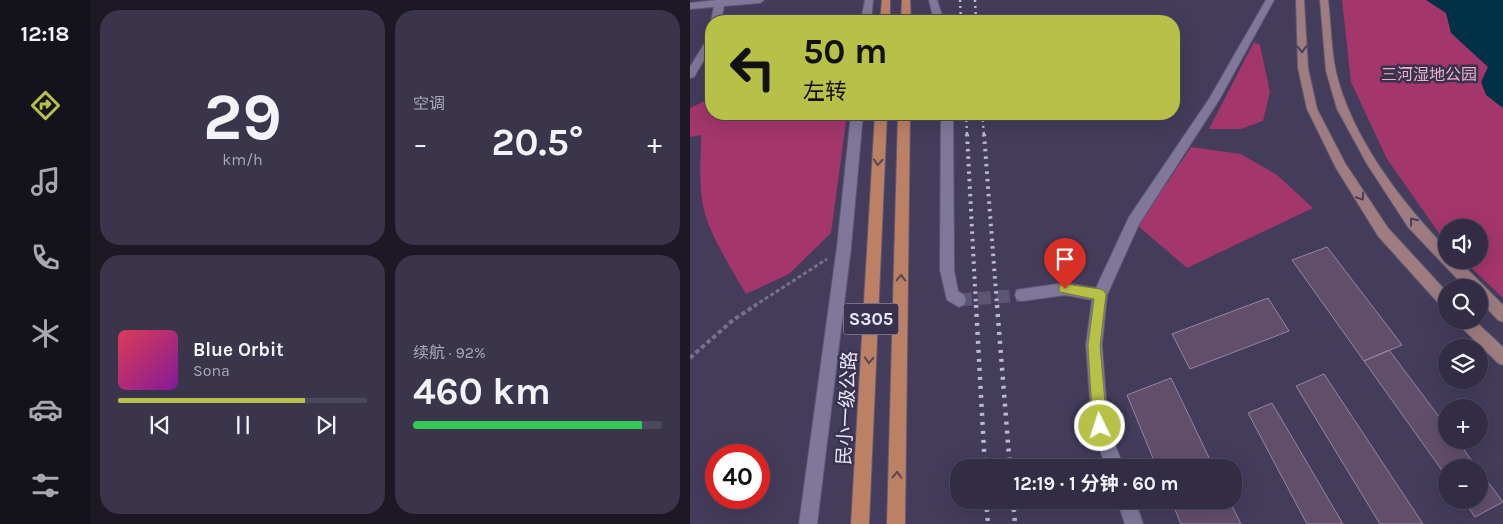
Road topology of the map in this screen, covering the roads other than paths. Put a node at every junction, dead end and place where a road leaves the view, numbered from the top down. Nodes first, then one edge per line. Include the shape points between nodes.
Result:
1 (760, 0) edge
2 (868, 0) edge
3 (886, 0) edge
4 (906, 0) edge
5 (933, 0) edge
6 (1270, 0) edge
7 (1300, 0) edge
8 (1324, 0) edge
9 (720, 2) junction
10 (690, 6) edge
11 (717, 15) edge
12 (867, 15) edge
13 (885, 15) edge
14 (906, 15) edge
15 (937, 15) edge
16 (705, 50) edge
17 (690, 75) edge
18 (856, 120) edge
19 (881, 120) edge
20 (904, 120) edge
21 (946, 120) edge
22 (1438, 248) edge
23 (1458, 269) edge
24 (1467, 279) edge
25 (1438, 292) edge
26 (1022, 294) tunnel mouth
27 (1100, 294) junction
28 (959, 300) dead end
29 (1488, 300) edge
30 (1503, 315) edge
31 (1473, 329) edge
32 (1503, 358) edge
33 (1111, 459) edge
34 (1129, 509) edge
35 (808, 524) edge
36 (860, 524) edge
37 (896, 524) edge
38 (1134, 524) edge

1 - 9 street
2 - 12 street
3 - 13 main road
4 - 14 main road
5 - 15 street
6 - 27 street via 1214,100 1134,221
7 -> 25 main road via 1303,68 1312,109 1340,165 1383,232
22 -> 8 main road via 1414,223 1371,161 1342,109 1331,71
9 - 10 street
9 - 11 street
16 - 17 street
18 - 35 street via 844,248
19 -> 36 main road, 民小一级公路 / S305
37 -> 20 main road, S305
21 - 28 street via 947,270 952,295
23 - 24 main road
26 - 27 street via 1065,289
27 - 33 street via 1094,346 1100,426
29 - 30 main road
31 - 32 main road
34 - 38 street

